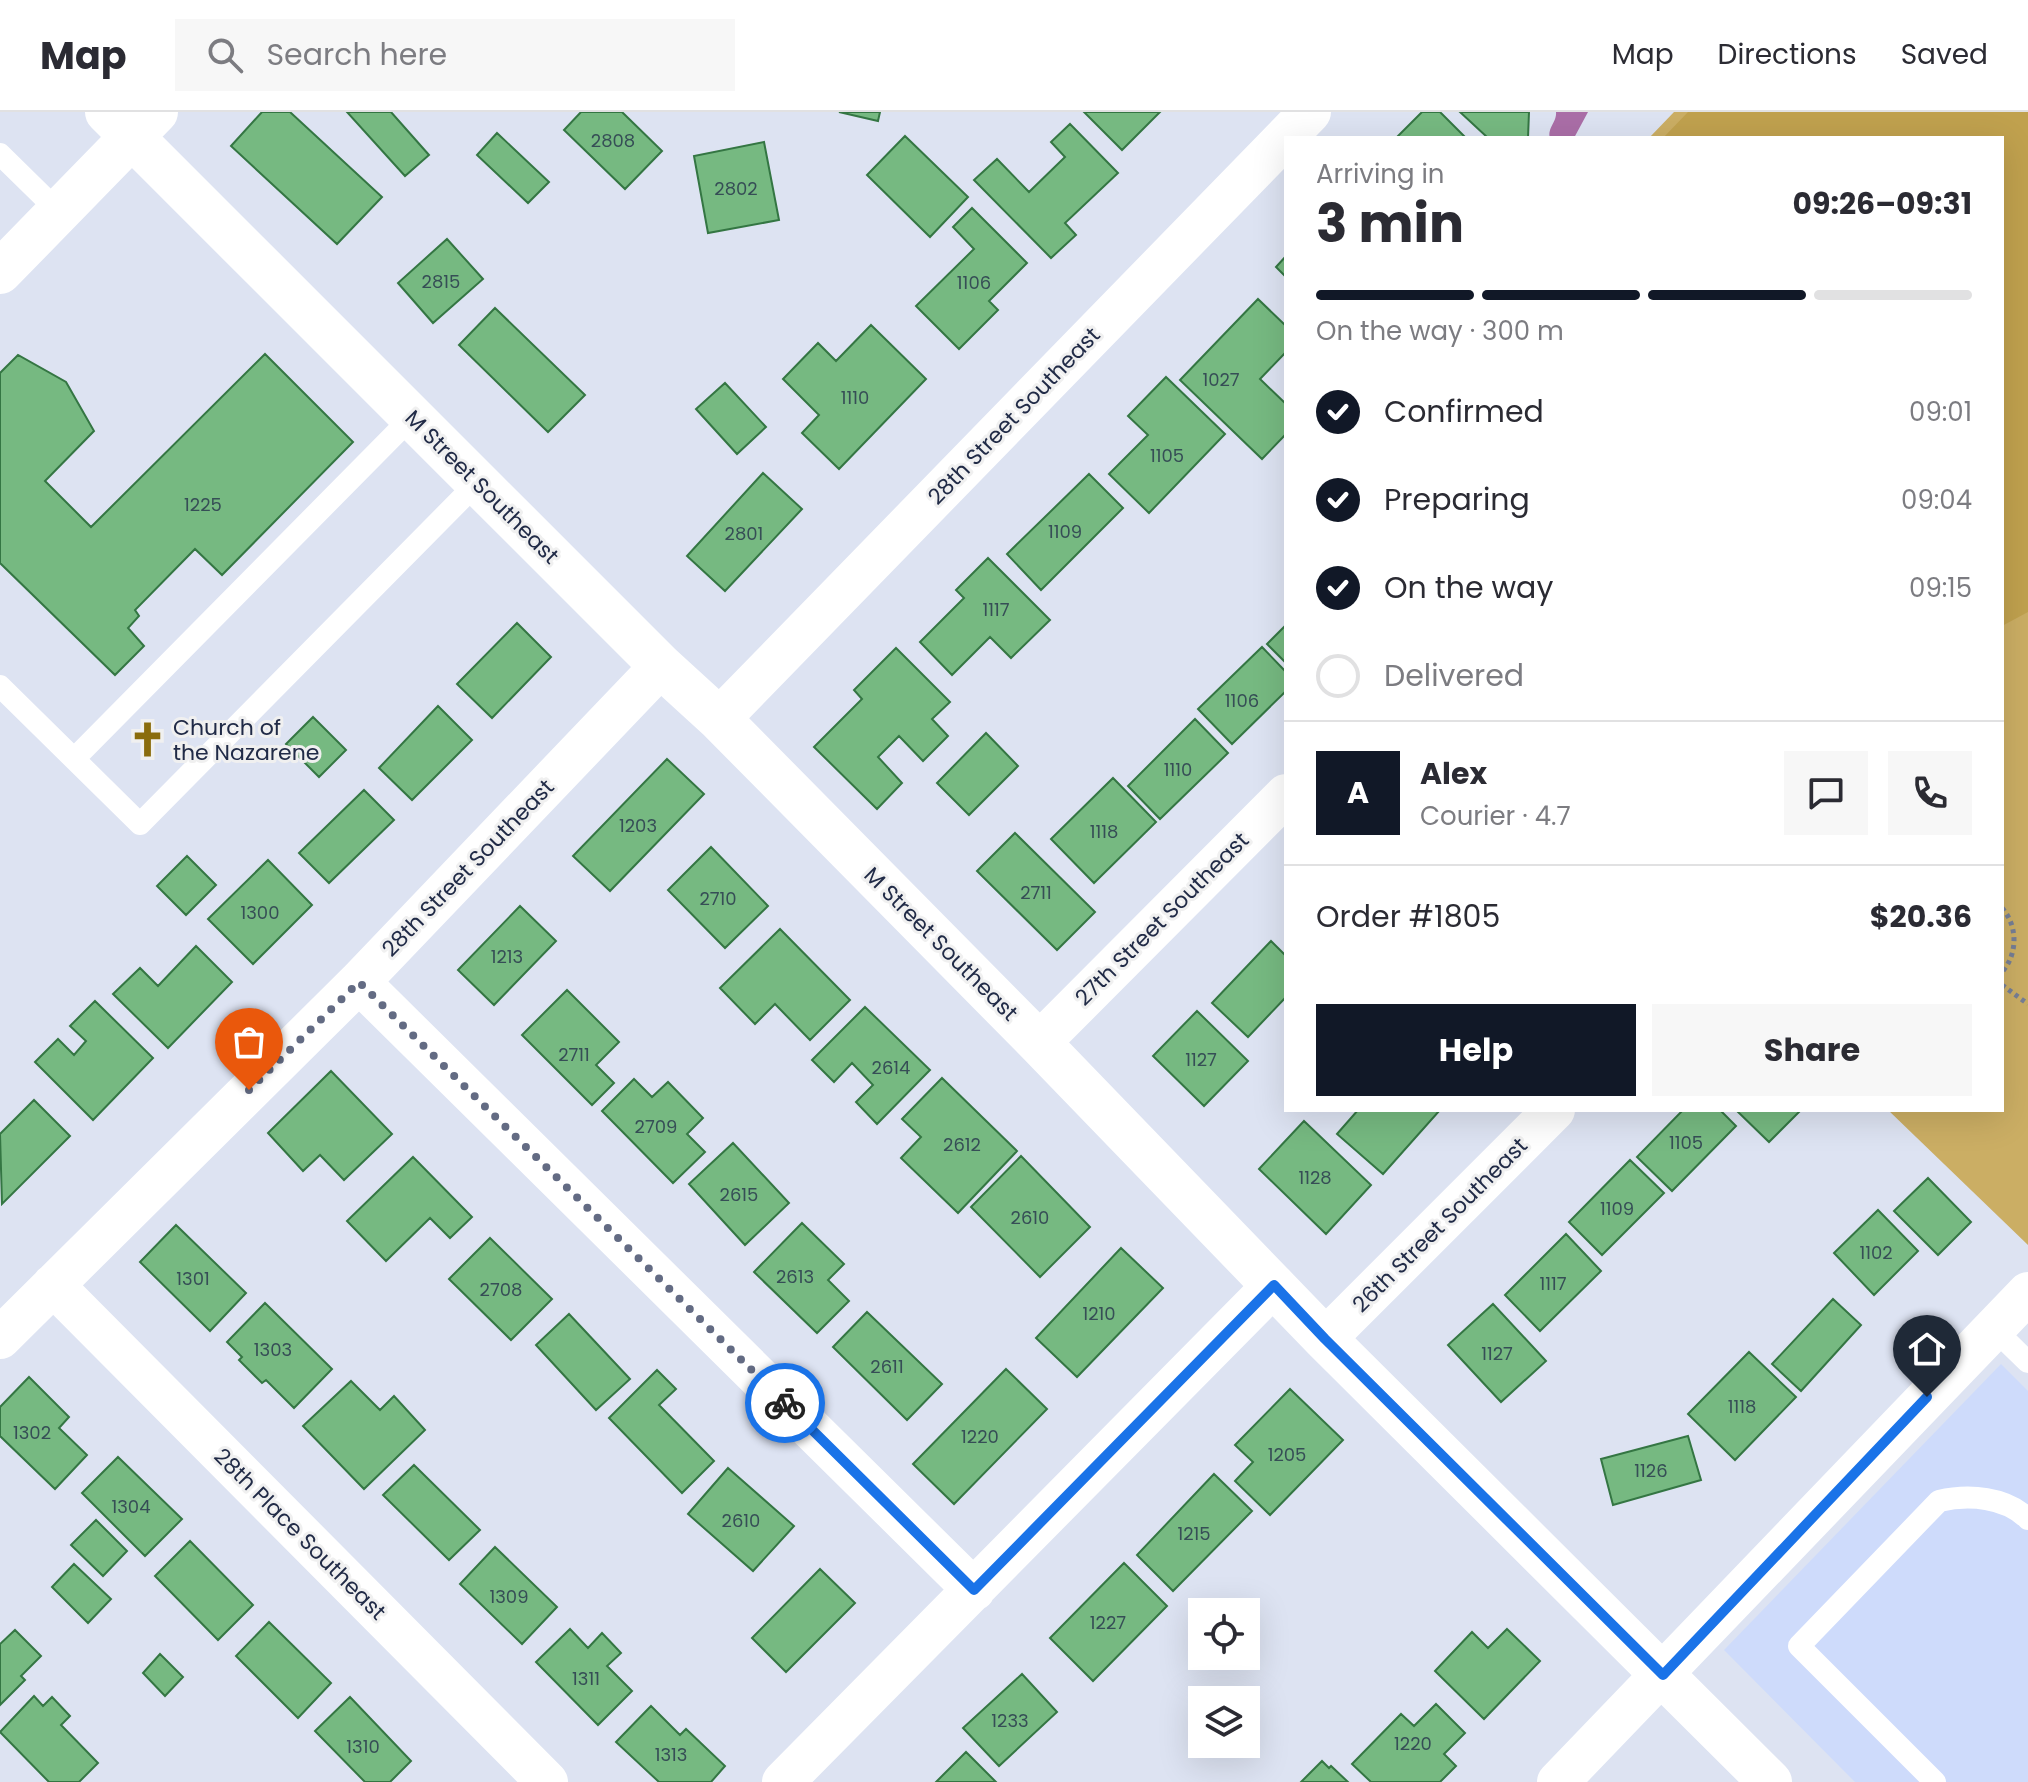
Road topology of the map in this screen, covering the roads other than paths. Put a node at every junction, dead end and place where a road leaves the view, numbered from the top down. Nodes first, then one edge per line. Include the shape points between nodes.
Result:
1 (1310, 112) edge
2 (132, 120) edge
3 (1287, 136) edge
4 (1284, 139) edge
5 (0, 154) edge
6 (59, 212) junction
7 (0, 272) edge
8 (412, 417) junction
9 (478, 482) junction
10 (661, 666) junction
11 (0, 686) edge
12 (719, 719) junction
13 (74, 759) junction
14 (1284, 797) edge
15 (359, 982) junction
16 (1039, 1043) junction
17 (1552, 1112) edge
18 (53, 1285) junction
19 (1274, 1285) junction
20 (2028, 1293) edge
21 (1993, 1328) junction
22 (0, 1338) edge
23 (1325, 1339) junction
24 (2028, 1362) edge
25 (2028, 1519) edge
26 (974, 1590) junction
27 (1663, 1675) junction
28 (547, 1782) edge
29 (783, 1782) edge
30 (1558, 1782) edge
31 (1770, 1782) edge
32 (1935, 1782) edge

1 - 3 street, 28th Street Southeast
2 - 6 street
2 - 8 street, M Street Southeast
4 - 12 street, 28th Street Southeast
5 - 6 lane
6 - 7 street
8 - 9 street, M Street Southeast
8 - 13 lane
9 - 10 street, M Street Southeast
9 - 13 lane via 140,824
10 - 12 street, M Street Southeast
10 - 15 street, 28th Street Southeast
11 - 13 lane
12 - 16 street, M Street Southeast
14 - 16 street, 27th Street Southeast
15 - 18 street, 28th Street Southeast
15 - 26 street
16 - 19 street, M Street Southeast
17 - 23 street, 26th Street Southeast
18 - 22 street, 28th Street Southeast
18 - 28 street, 28th Place Southeast
19 - 23 street, M Street Southeast
19 - 26 street
20 - 21 street
21 - 24 lane
21 - 27 street
23 - 27 street, M Street Southeast
25 - 32 lane via 1998,1502 1957,1497 1939,1501 1799,1646
26 - 29 street
27 - 30 street
27 - 31 street, M Street Southeast

